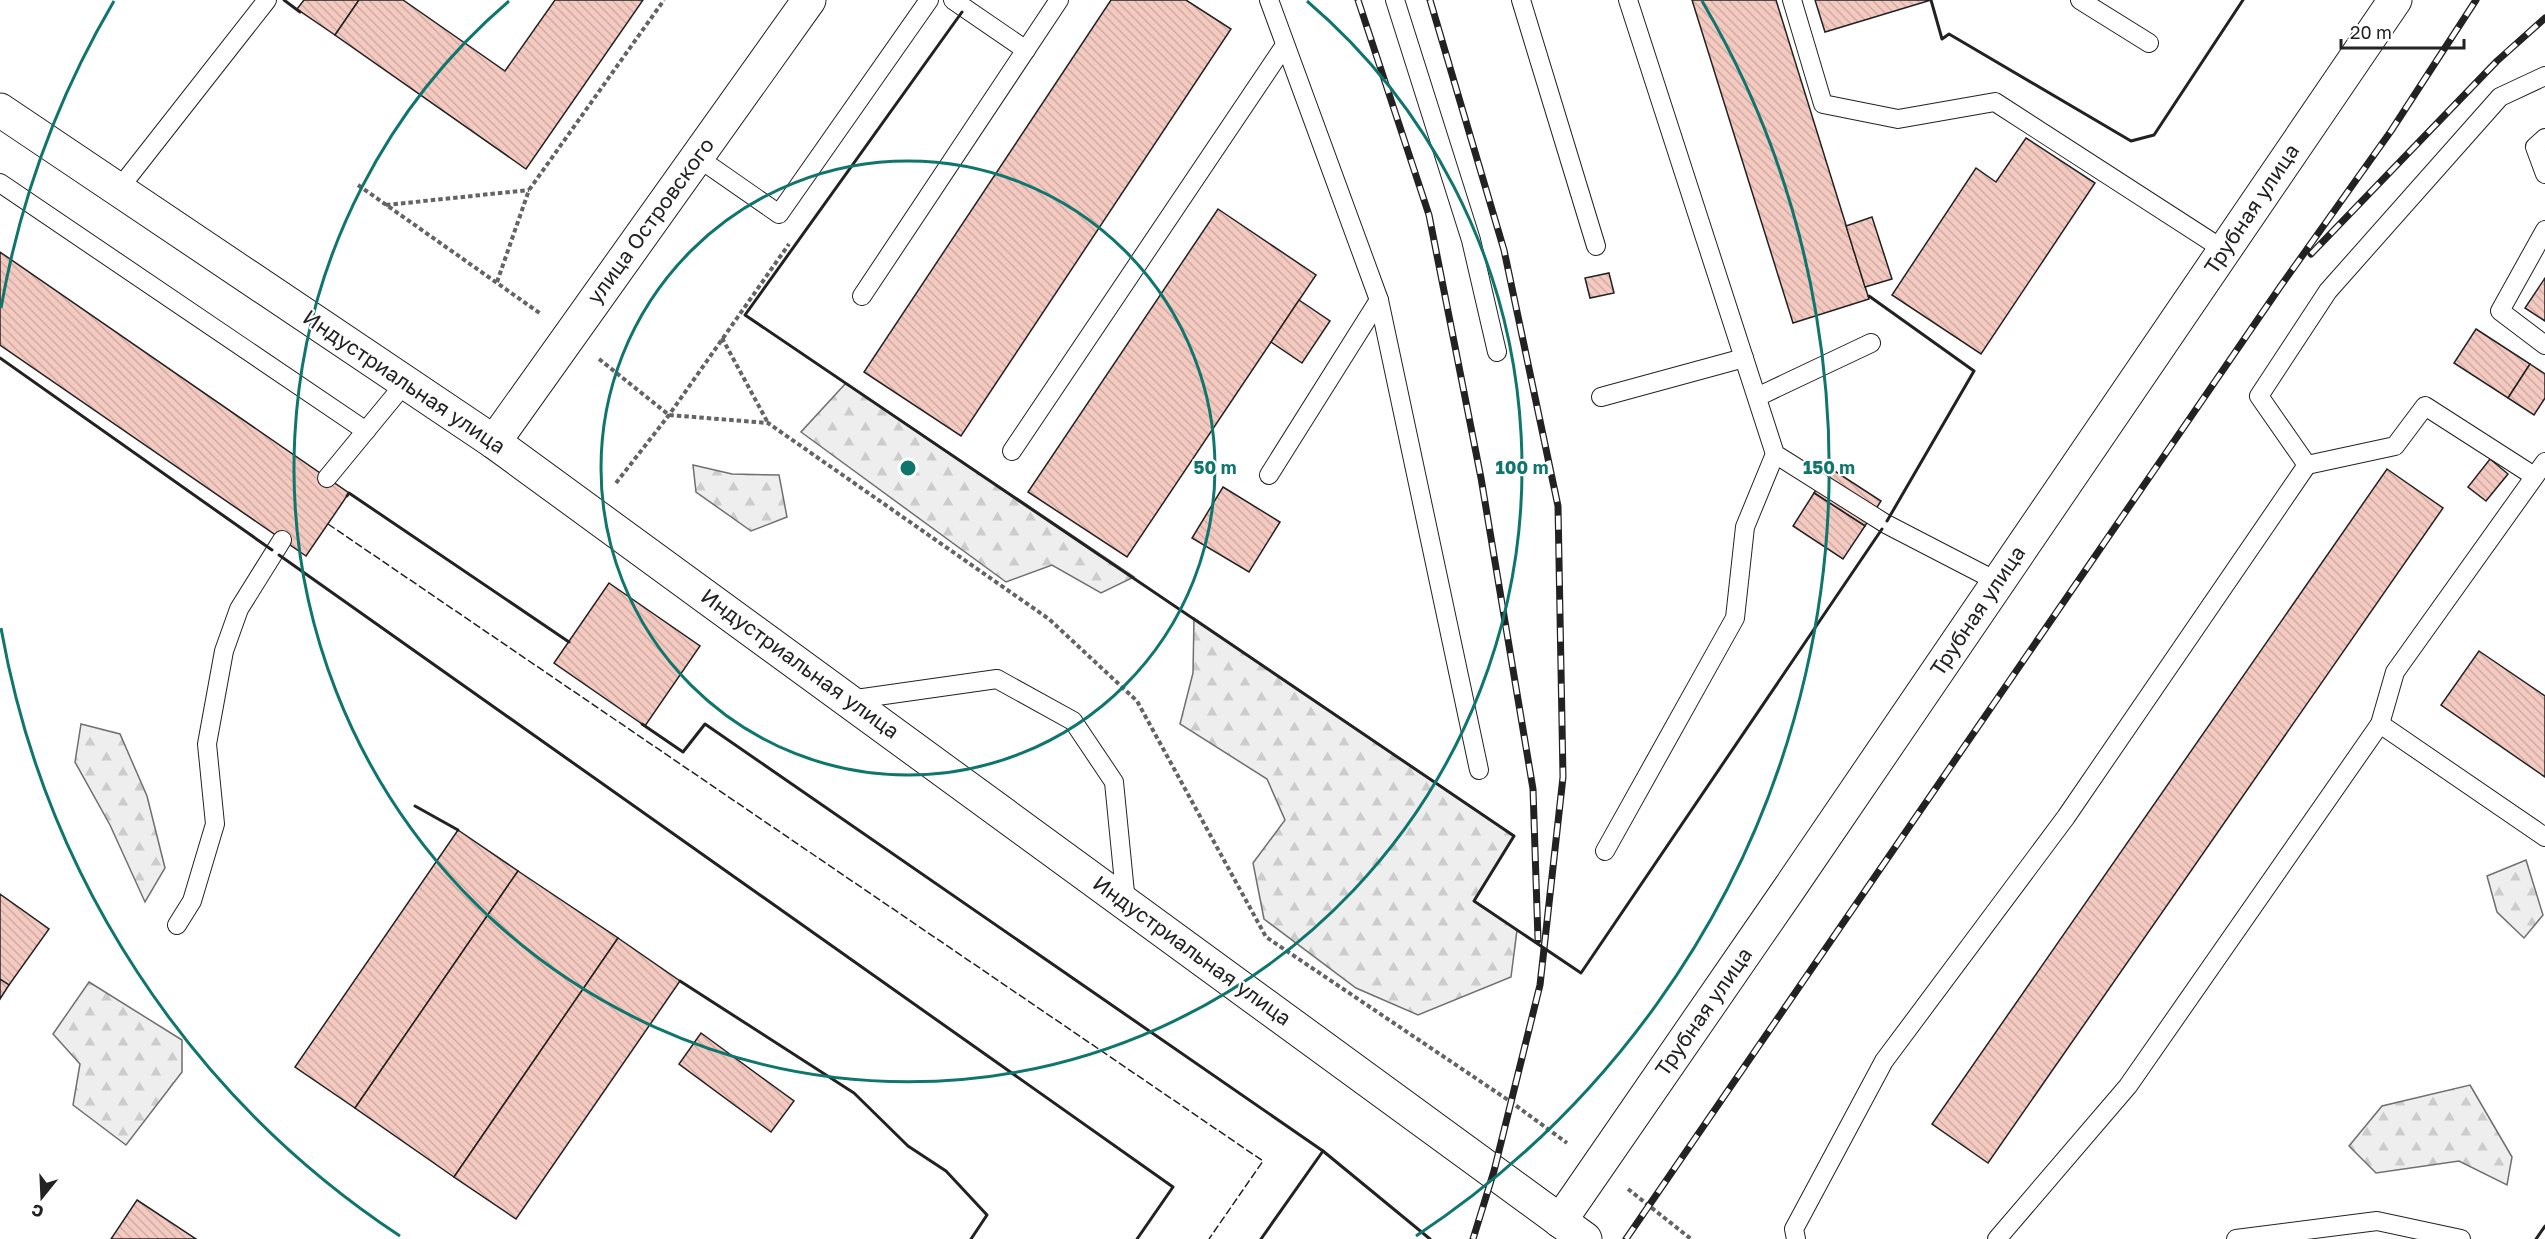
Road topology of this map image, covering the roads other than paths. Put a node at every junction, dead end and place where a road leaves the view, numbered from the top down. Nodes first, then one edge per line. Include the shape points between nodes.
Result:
1 (267, 0) edge
2 (809, 0) edge
3 (928, 0) edge
4 (953, 0) edge
5 (1059, 0) edge
6 (1269, 0) edge
7 (1395, 0) edge
8 (1521, 0) edge
9 (1628, 0) edge
10 (1792, 0) edge
11 (2080, 0) edge
12 (2395, 0) edge
13 (2149, 43) dead end
14 (1285, 45) junction
15 (1026, 50) junction
16 (2545, 76) edge
17 (0, 110) edge
18 (2545, 138) edge
19 (697, 157) junction
20 (2545, 174) edge
21 (0, 183) edge
22 (118, 189) junction
23 (2545, 230) edge
24 (1596, 246) dead end
25 (2224, 250) junction
26 (862, 296) dead end
27 (1379, 300) junction
28 (1871, 343) dead end
29 (2545, 345) edge
30 (1497, 352) dead end
31 (1744, 358) junction
32 (406, 382) junction
33 (1601, 397) dead end
34 (1757, 397) junction
35 (366, 431) junction
36 (494, 442) junction
37 (1012, 451) dead end
38 (1775, 454) junction
39 (2307, 465) junction
40 (2540, 469) edge
41 (1269, 475) dead end
42 (327, 478) dead end
43 (282, 540) dead end
44 (1998, 582) junction
45 (849, 700) junction
46 (2380, 724) junction
47 (1479, 770) dead end
48 (2545, 837) edge
49 (1605, 851) dead end
50 (1126, 903) junction
51 (177, 925) dead end
52 (1573, 1230) edge
53 (1796, 1239) edge
54 (1997, 1239) edge
55 (2236, 1239) edge
56 (2461, 1239) edge

1 - 22 lane
2 - 19 main road, улица Островского
3 - 19 lane via 779,214
4 - 15 lane
5 - 15 lane
6 - 14 lane
7 - 30 lane via 1471,240
8 - 24 lane
9 - 31 lane
10 - 25 lane via 1823,104 1898,118 1995,102
11 - 13 lane
12 - 25 main road, Трубная улица
14 - 27 lane
14 - 37 lane
15 - 26 lane
16 - 39 lane via 2500,97 2328,291 2259,396
17 - 22 main road, Индустриальная улица
18 - 20 lane via 2535,147
19 - 36 main road, улица Островского
21 - 35 lane
22 - 32 main road, Индустриальная улица
23 - 29 lane via 2500,311
25 - 44 main road, Трубная улица
27 - 41 lane
27 - 47 lane
28 - 34 lane
31 - 33 lane
31 - 34 lane
32 - 35 lane
32 - 36 main road, Индустриальная улица
34 - 38 lane
35 - 42 lane
36 - 45 main road, Индустриальная улица
38 - 44 lane via 1886,524
38 - 49 lane via 1745,526 1735,618
39 - 40 lane via 2395,446 2425,406
39 - 53 lane via 2066,817 1884,1061 1794,1228
40 - 46 lane via 2395,672
43 - 51 lane via 239,609 224,651 207,744 215,824 192,901
44 - 52 main road, Трубная улица
45 - 50 main road, Индустриальная улица
45 - 50 lane via 997,679 1073,721 1114,782
46 - 48 lane
46 - 54 lane via 2128,1086
50 - 52 main road, Индустриальная улица
55 - 56 lane via 2377,1221

